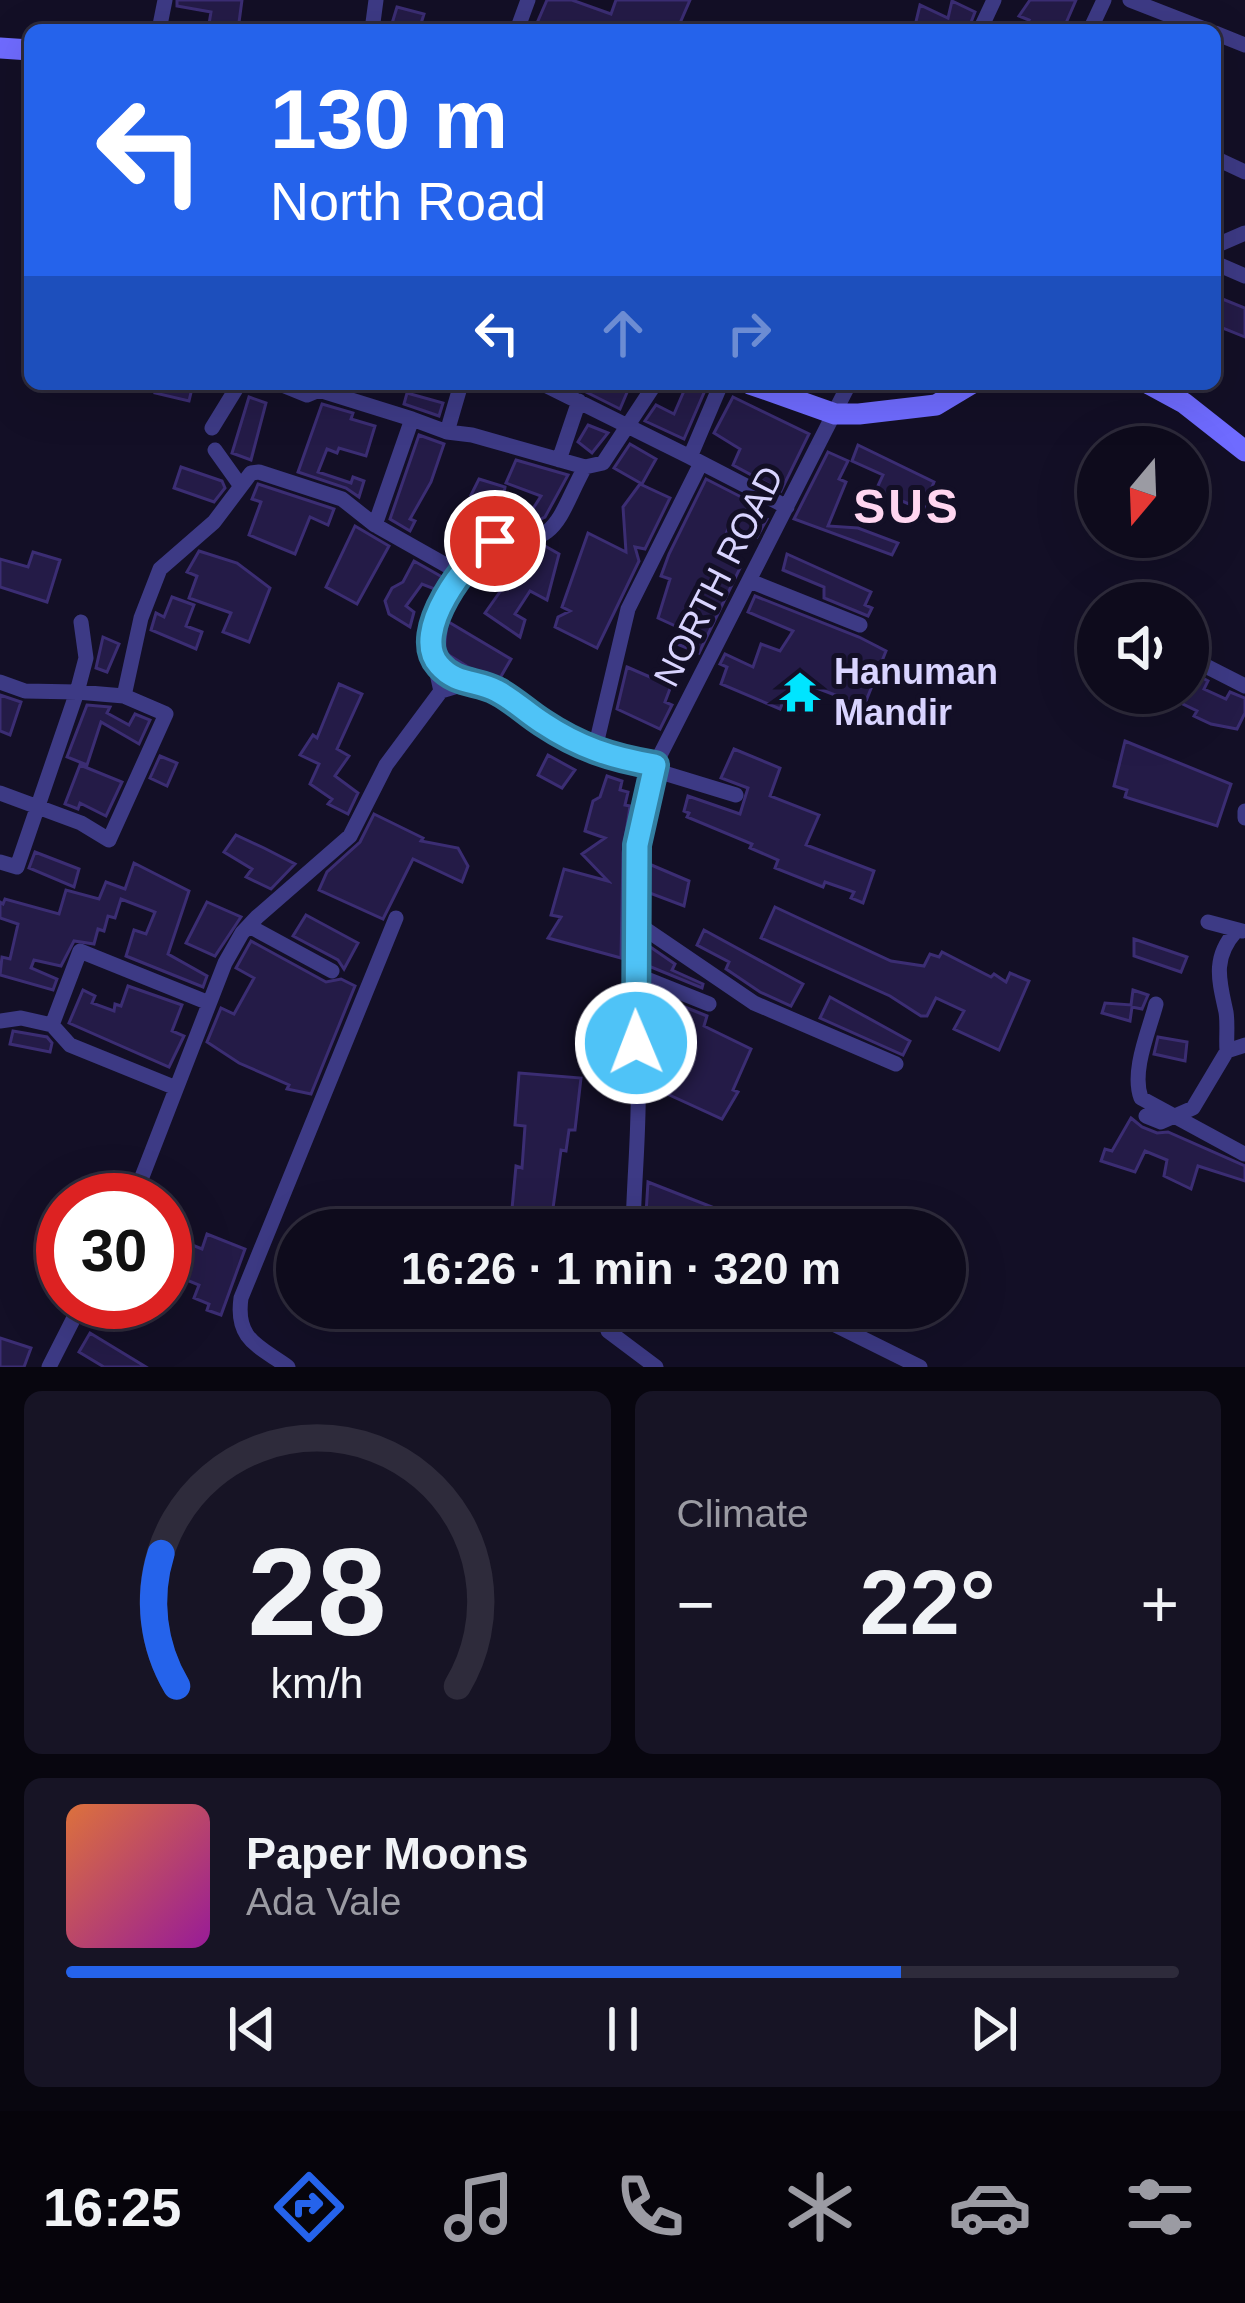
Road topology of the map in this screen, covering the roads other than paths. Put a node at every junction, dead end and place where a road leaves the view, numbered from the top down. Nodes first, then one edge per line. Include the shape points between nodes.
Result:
1 (1130, 0) edge
2 (1192, 24) edge
3 (234, 390) edge
4 (295, 390) edge
5 (459, 390) edge
6 (556, 390) edge
7 (651, 390) edge
8 (719, 390) edge
9 (767, 390) edge
10 (846, 390) edge
11 (960, 390) edge
12 (1161, 390) edge
13 (579, 401) junction
14 (835, 414) junction
15 (412, 418) junction
16 (627, 427) junction
17 (212, 428) dead end
18 (447, 432) junction
19 (215, 450) dead end
20 (1245, 451) edge
21 (559, 460) junction
22 (695, 461) junction
23 (585, 467) junction
24 (240, 485) junction
25 (787, 507) junction
26 (375, 525) junction
27 (460, 573) junction
28 (750, 581) junction
29 (81, 622) dead end
30 (860, 625) dead end
31 (436, 664) junction
32 (1209, 668) edge
33 (0, 682) edge
34 (464, 684) junction
35 (1245, 686) edge
36 (441, 691) junction
37 (77, 692) junction
38 (124, 696) junction
39 (594, 753) junction
40 (654, 768) junction
41 (0, 794) edge
42 (736, 795) dead end
43 (38, 806) junction
44 (0, 862) edge
45 (396, 918) dead end
46 (635, 922) junction
47 (1208, 922) dead end
48 (249, 926) junction
49 (1241, 931) edge
50 (332, 971) dead end
51 (634, 974) junction
52 (208, 1003) junction
53 (709, 1004) dead end
54 (1156, 1004) dead end
55 (0, 1021) edge
56 (52, 1025) junction
57 (1245, 1045) edge
58 (1227, 1051) junction
59 (896, 1064) dead end
60 (176, 1088) junction
61 (1145, 1116) dead end
62 (1176, 1118) junction
63 (1244, 1154) edge
64 (143, 1173) edge
65 (634, 1209) edge
66 (68, 1329) edge
67 (608, 1329) edge
68 (843, 1329) edge
69 (49, 1367) edge
70 (289, 1367) edge
71 (656, 1367) edge
72 (920, 1367) edge

1 - 2 street
3 - 17 street
4 - 15 street
5 - 18 street
6 - 13 street
7 - 16 street
8 - 22 street
9 - 14 main road
10 - 14 street, NORTH ROAD
11 - 14 main road via 936,405
12 - 20 main road
13 - 16 street
13 - 21 street
14 - 25 street, NORTH ROAD
15 - 18 street
15 - 26 street
16 - 22 street
16 - 23 street via 604,463
18 - 21 street
19 - 24 street
21 - 23 street
22 - 25 street
22 - 39 street via 628,609
23 - 27 street via 545,536 495,541
24 - 26 street via 259,472 342,499
24 - 38 street via 214,522 160,569
25 - 28 street, NORTH ROAD
26 - 27 street
27 - 31 street via 436,617
28 - 30 street
28 - 40 street, NORTH ROAD
29 - 37 street via 86,658
31 - 34 street
31 - 36 street
32 - 35 street
33 - 37 street
34 - 36 street
34 - 39 street via 495,689
36 - 48 street via 386,765 350,836
37 - 38 street
37 - 43 street
38 - 43 street via 166,713 109,840
39 - 40 street
40 - 42 street
40 - 46 street, NORTH ROAD via 637,845
41 - 43 street
43 - 44 street via 17,867
45 - 70 street via 241,1298 248,1342
46 - 51 street, NORTH ROAD
46 - 59 street via 754,1004
47 - 49 street
48 - 50 street
48 - 52 street
49 - 58 street via 1224,944 1217,978
51 - 53 street
51 - 65 street, NORTH ROAD
52 - 56 street via 80,951
52 - 60 street
54 - 62 street via 1137,1088
55 - 56 street
56 - 60 street via 70,1045
57 - 58 street
58 - 62 street via 1193,1108
60 - 64 street
61 - 62 street
62 - 63 street
66 - 69 street
67 - 71 street
68 - 72 street

